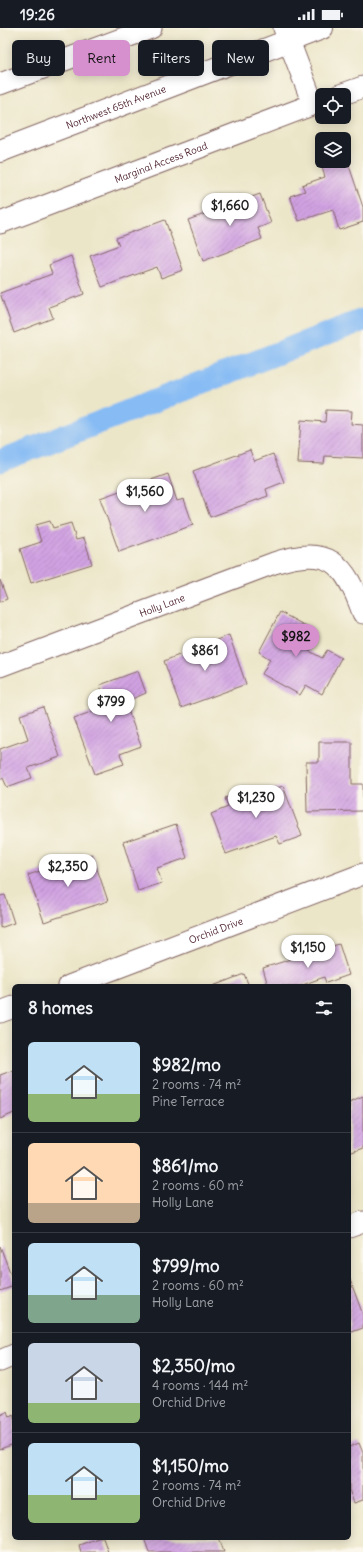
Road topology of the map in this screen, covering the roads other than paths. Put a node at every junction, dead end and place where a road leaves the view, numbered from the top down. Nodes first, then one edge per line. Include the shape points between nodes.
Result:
1 (151, 28) edge
2 (322, 28) edge
3 (286, 34) edge
4 (0, 84) edge
5 (363, 87) edge
6 (351, 91) edge
7 (315, 96) edge
8 (315, 103) edge
9 (0, 151) edge
10 (0, 223) edge
11 (363, 613) edge
12 (0, 666) edge
13 (363, 874) edge
14 (74, 984) edge
15 (12, 1008) edge
16 (0, 1012) edge
17 (363, 1222) edge
18 (351, 1226) edge
19 (12, 1356) edge
20 (0, 1360) edge

1 - 4 street
2 - 3 street, Northwest 65th Avenue
3 - 7 street
3 - 9 street, Northwest 65th Avenue
5 - 6 street
8 - 10 street, Marginal Access Road
11 - 12 street, Holly Lane via 356,592 340,568 326,560 299,556 274,563
13 - 14 street, Orchid Drive
15 - 16 street
17 - 18 street
19 - 20 street

